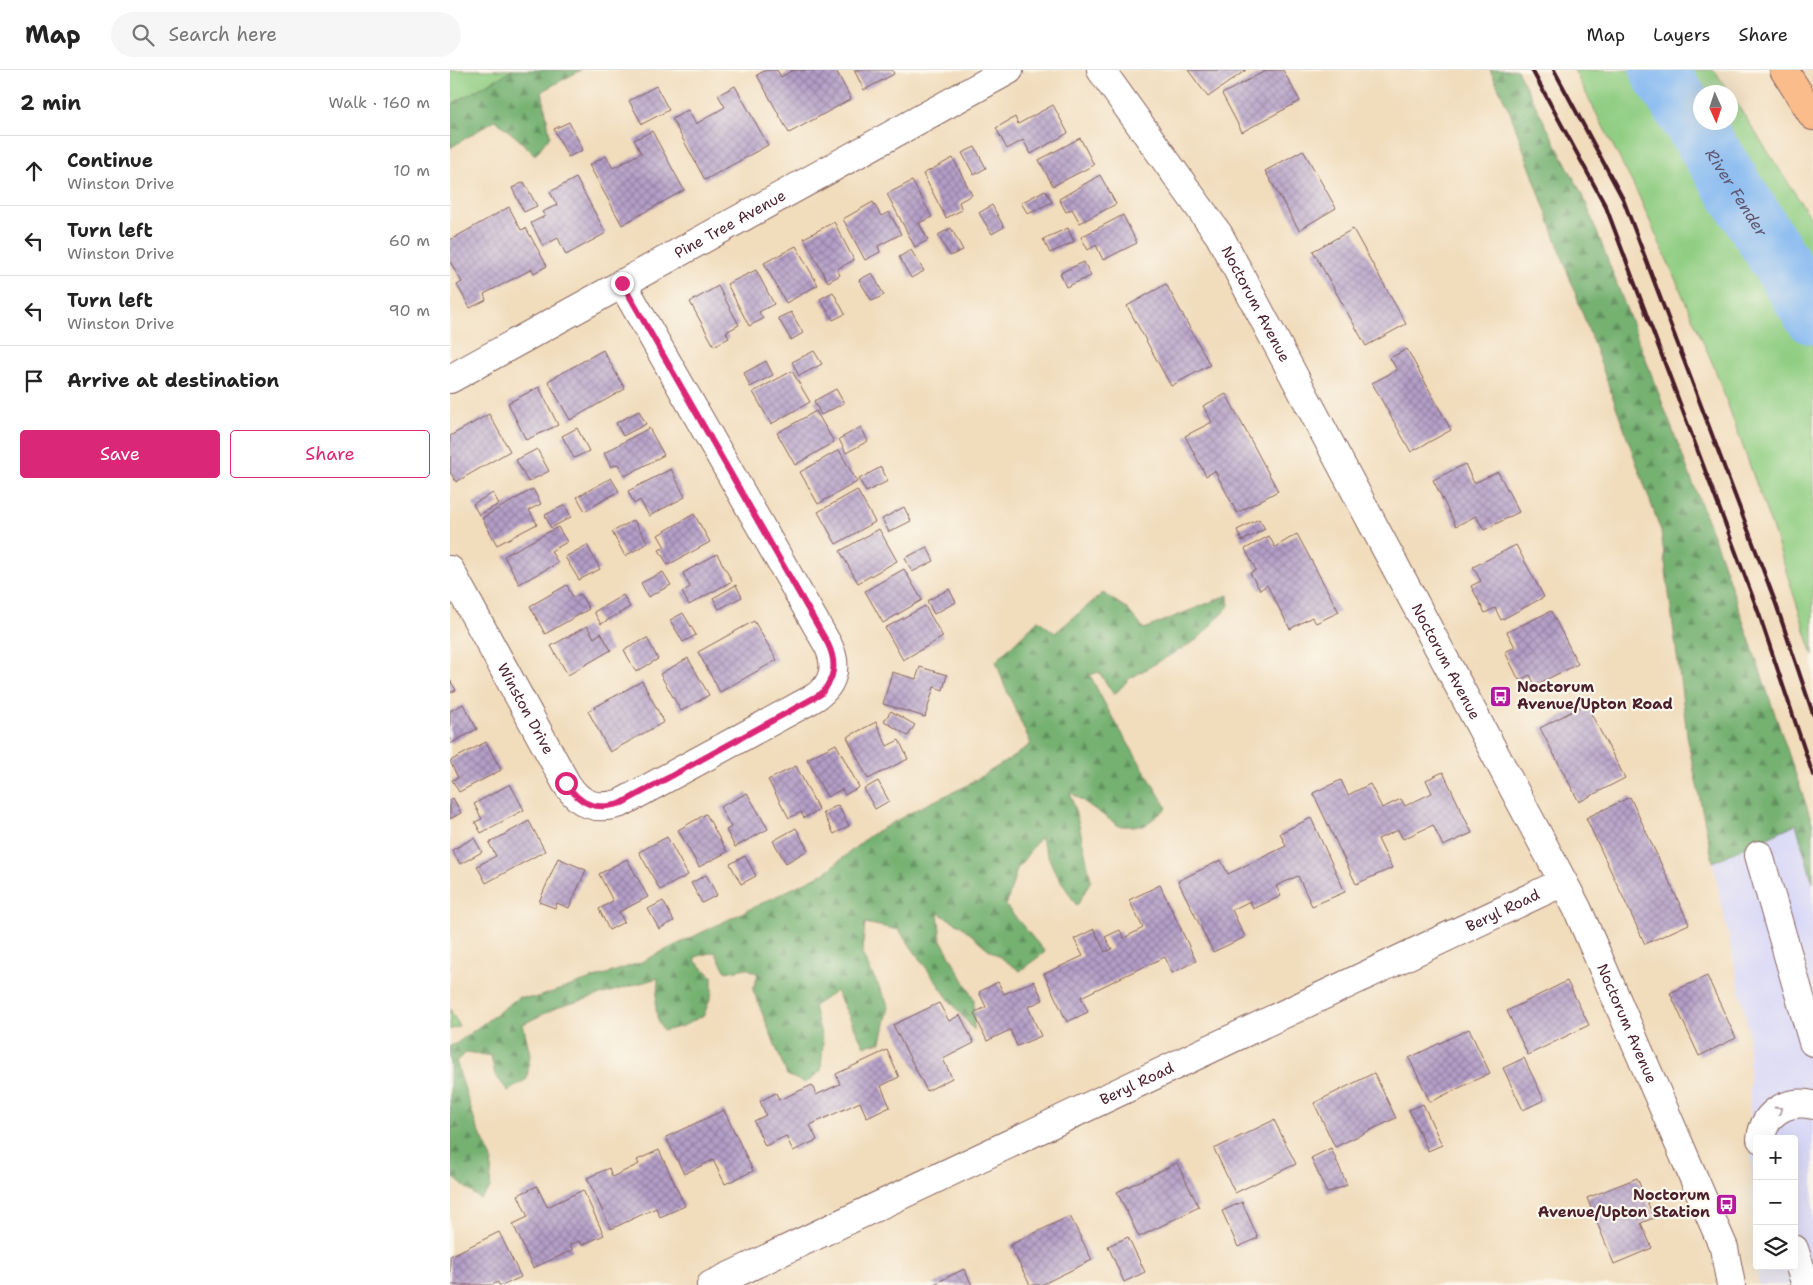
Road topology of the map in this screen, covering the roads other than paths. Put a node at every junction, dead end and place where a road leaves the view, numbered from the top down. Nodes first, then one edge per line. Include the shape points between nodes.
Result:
1 (1009, 70) edge
2 (1101, 70) edge
3 (1784, 70) edge
4 (1813, 116) edge
5 (622, 283) junction
6 (450, 379) edge
7 (450, 570) edge
8 (1759, 855) dead end
9 (1563, 882) junction
10 (1813, 1042) edge
11 (1813, 1105) edge
12 (1761, 1135) edge
13 (1798, 1261) edge
14 (712, 1285) edge
15 (1730, 1285) edge
16 (1806, 1285) edge

1 - 5 street, Pine Tree Avenue
2 - 9 street, Noctorum Avenue via 1219,235
3 - 4 highway
5 - 6 street, Pine Tree Avenue
5 - 7 street, Winston Drive via 828,644 834,665 829,685 821,694 622,803 596,807 573,794 566,783
8 - 10 street
9 - 14 street, Beryl Road
9 - 15 street, Noctorum Avenue via 1724,1248
12 -> 11 street via 1768,1119 1778,1110 1790,1104
13 - 16 street

